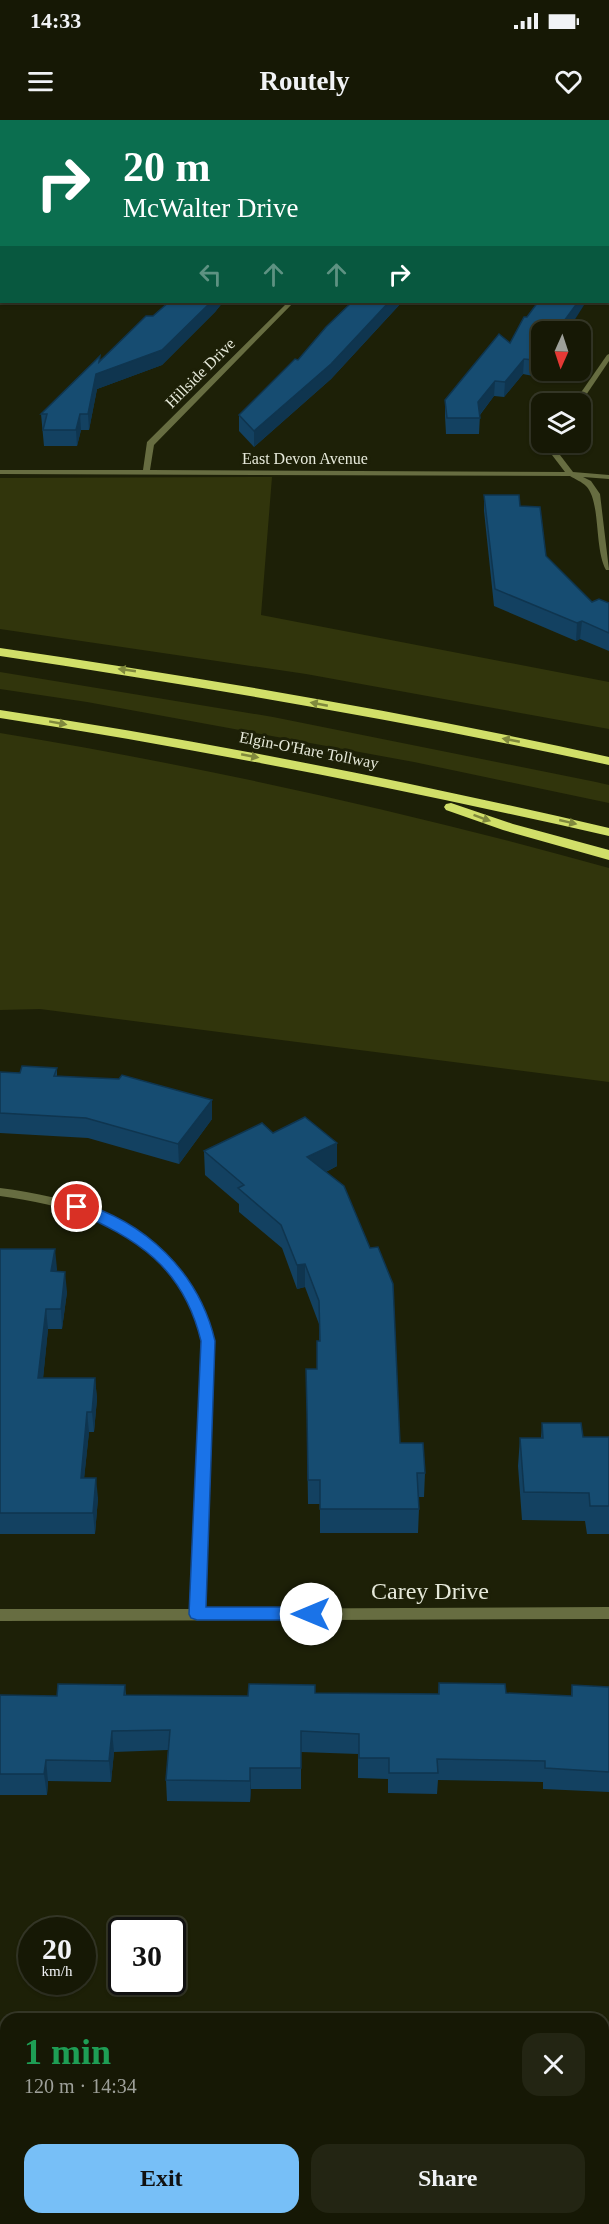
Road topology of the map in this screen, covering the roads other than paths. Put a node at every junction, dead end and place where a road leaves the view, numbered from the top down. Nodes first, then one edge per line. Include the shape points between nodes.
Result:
1 (290, 303) edge
2 (609, 356) edge
3 (584, 393) edge
4 (556, 453) edge
5 (0, 472) edge
6 (146, 473) junction
7 (571, 474) junction
8 (609, 477) edge
9 (609, 568) edge
10 (0, 652) edge
11 (0, 714) edge
12 (546, 747) junction
13 (609, 751) edge
14 (609, 761) edge
15 (388, 783) junction
16 (609, 832) edge
17 (609, 855) edge
18 (0, 1192) edge
19 (609, 1613) edge
20 (197, 1614) junction
21 (0, 1615) edge

1 - 6 street, Hillside Drive via 157,435 150,444
2 - 3 street
4 - 7 street
5 - 6 street, East Devon Avenue
6 - 7 street, East Devon Avenue
7 - 8 street, East Devon Avenue
7 - 9 street via 588,483 596,494
12 -> 10 highway via 272,695
11 -> 15 highway, Elgin-O'Hare Tollway
12 - 13 highway
12 - 14 highway
15 -> 16 highway, Elgin-O'Hare Tollway
15 -> 17 highway via 508,827
18 - 20 street via 60,1201 122,1227 155,1250 193,1296 208,1341
19 - 20 street, Carey Drive
20 - 21 street, Carey Drive

